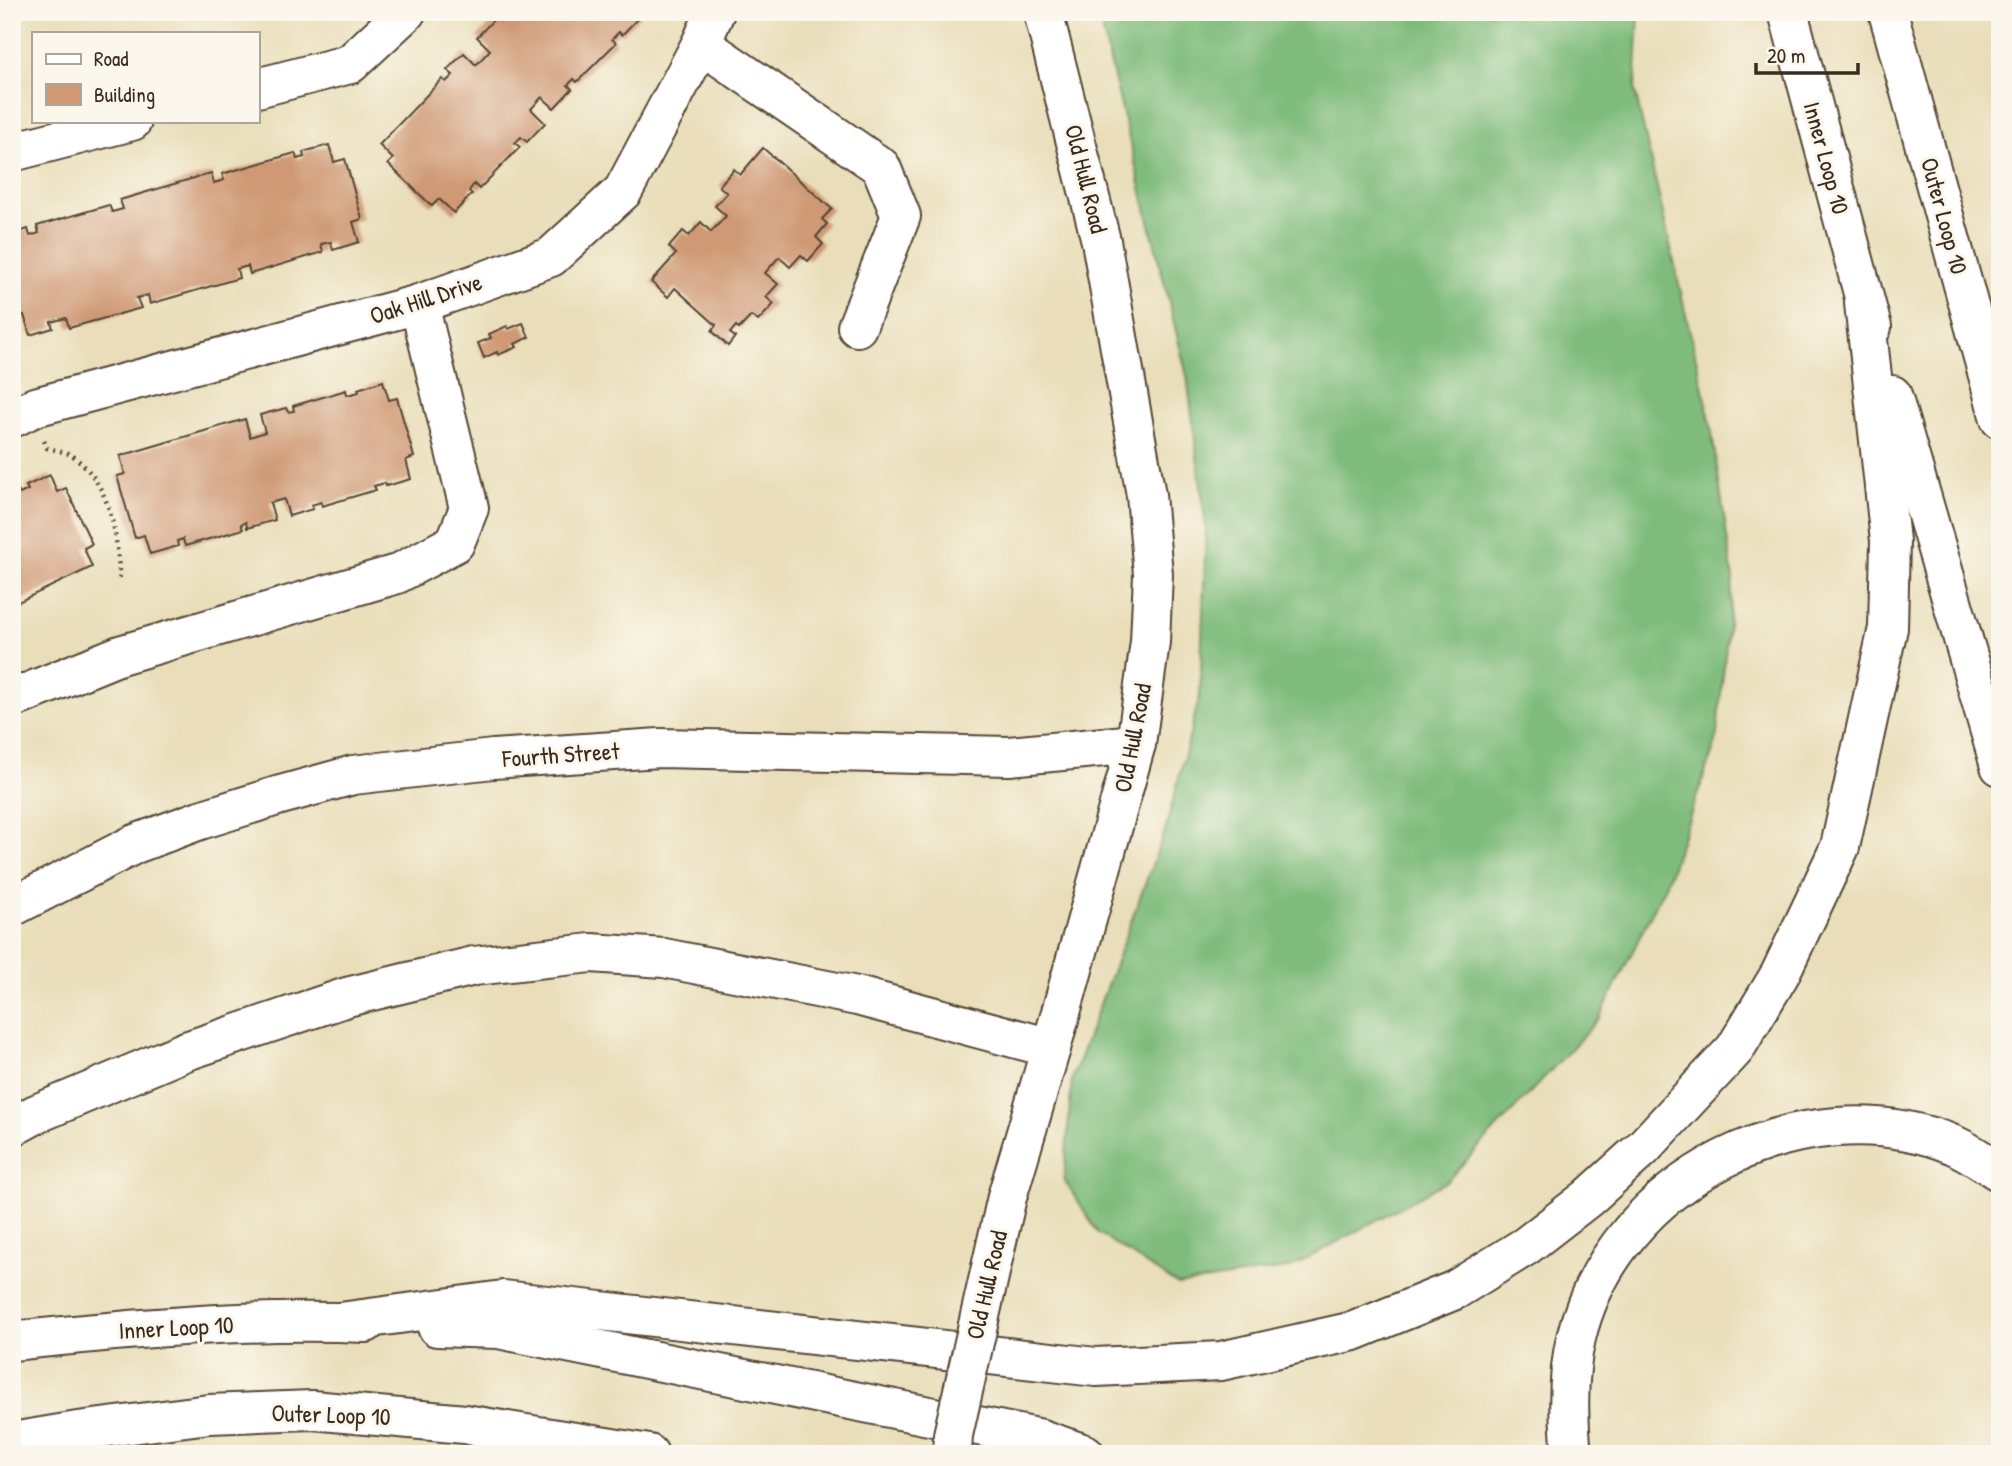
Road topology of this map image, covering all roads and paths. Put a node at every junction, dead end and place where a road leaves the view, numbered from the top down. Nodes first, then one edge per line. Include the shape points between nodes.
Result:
1 (406, 12) edge
2 (1044, 12) edge
3 (1788, 12) edge
4 (1888, 12) edge
5 (708, 28) edge
6 (259, 87) edge
7 (128, 122) edge
8 (12, 152) edge
9 (1864, 303) junction
10 (419, 304) junction
11 (857, 327) dead end
12 (2000, 419) edge
13 (25, 425) edge
14 (120, 583) dead end
15 (12, 699) edge
16 (1136, 744) junction
17 (2000, 766) edge
18 (12, 907) edge
19 (1051, 1048) junction
20 (12, 1127) edge
21 (2000, 1172) edge
22 (340, 1322) junction
23 (12, 1341) edge
24 (12, 1442) edge
25 (649, 1454) edge
26 (952, 1454) edge
27 (1085, 1454) edge
28 (1572, 1454) edge

1 - 6 main road via 350,64
2 - 16 main road, Old Hull Road via 1101,241 1146,495 1153,574 1150,642
3 - 9 main road, Inner Loop 10
4 - 12 main road, Outer Loop 10
5 - 10 main road, Oak Hill Drive via 623,191 551,257
5 - 11 main road via 881,167 901,216
7 - 8 main road
9 - 17 main road
9 - 22 main road via 1890,541 1888,628 1840,847 1780,974 1735,1049 1642,1149 1526,1246 1455,1290 1354,1331 1221,1361 1096,1367 503,1300
10 - 13 main road, Oak Hill Drive via 36,408
10 - 15 main road via 469,508 454,543 397,574 120,655
13 - 14 path via 47,448 72,455 97,482 117,542
16 - 18 main road, Fourth Street via 1009,756 660,748 494,759 353,775 200,820 135,845
16 - 19 main road, Old Hull Road
19 - 20 main road via 857,996 664,958 591,953 474,966 347,998 186,1051
19 - 26 main road, Old Hull Road, bridge via 1007,1197
21 - 28 main road via 1955,1145 1907,1131 1852,1126 1808,1129 1759,1142 1715,1161 1666,1195 1634,1227 1592,1292 1576,1337 1570,1378
22 - 23 main road, Inner Loop 10 via 124,1330
22 - 27 main road via 498,1329 1038,1438
24 - 25 main road, Outer Loop 10 via 209,1414 312,1410 465,1424

